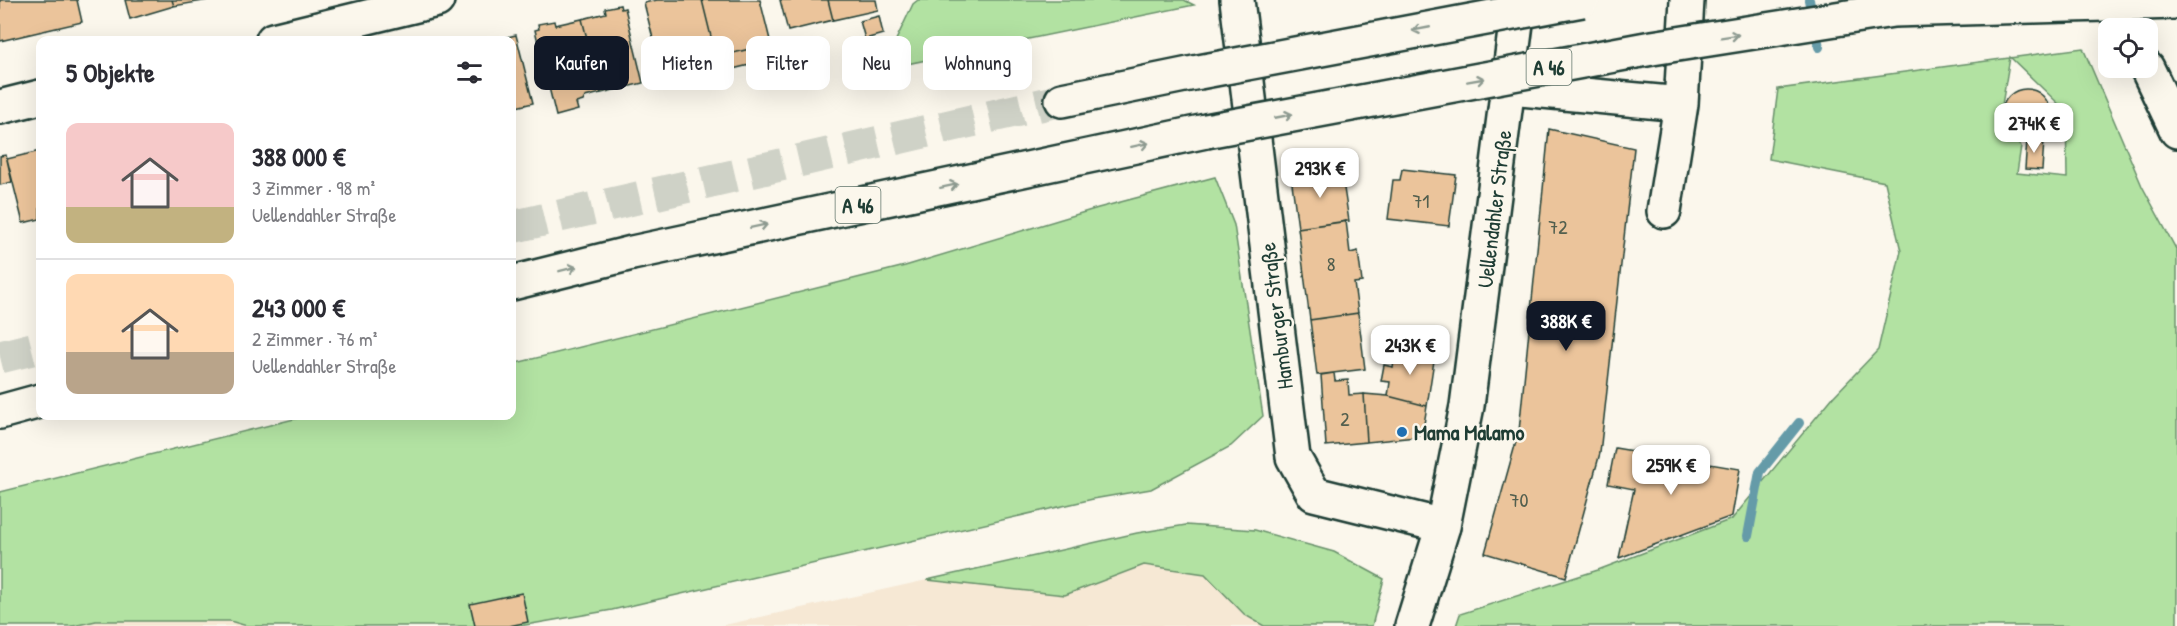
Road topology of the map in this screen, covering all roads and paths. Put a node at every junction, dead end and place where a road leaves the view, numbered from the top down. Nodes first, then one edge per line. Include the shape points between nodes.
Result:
1 (438, 0) edge
2 (1237, 0) edge
3 (1519, 0) edge
4 (1582, 0) edge
5 (1687, 0) edge
6 (1956, 0) edge
7 (2120, 0) edge
8 (2177, 2) edge
9 (376, 8) edge
10 (1893, 10) junction
11 (2127, 18) edge
12 (286, 36) edge
13 (2152, 78) edge
14 (1509, 88) junction
15 (36, 98) edge
16 (1062, 100) tunnel mouth
17 (1681, 104) junction
18 (0, 107) edge
19 (2177, 131) edge
20 (1664, 211) dead end
21 (516, 282) edge
22 (36, 402) edge
23 (0, 412) edge
24 (1443, 526) junction
25 (1412, 626) edge

1 - 9 main road
2 - 24 main road, Hamburger Straße via 1293,457 1314,494
3 - 14 main road, Uellendahler Straße
4 -> 16 main road, bridge
5 - 17 main road
6 - 10 main road, A 46, bridge
7 - 11 main road
8 - 10 main road, bridge
9 - 12 main road
21 -> 10 main road, A 46, bridge via 643,251 1206,131 1652,48
13 - 19 main road
14 - 17 main road
14 - 24 main road, Uellendahler Straße via 1474,360
15 - 18 main road
17 - 20 main road
22 - 23 main road
24 - 25 main road, Uellendahler Straße

